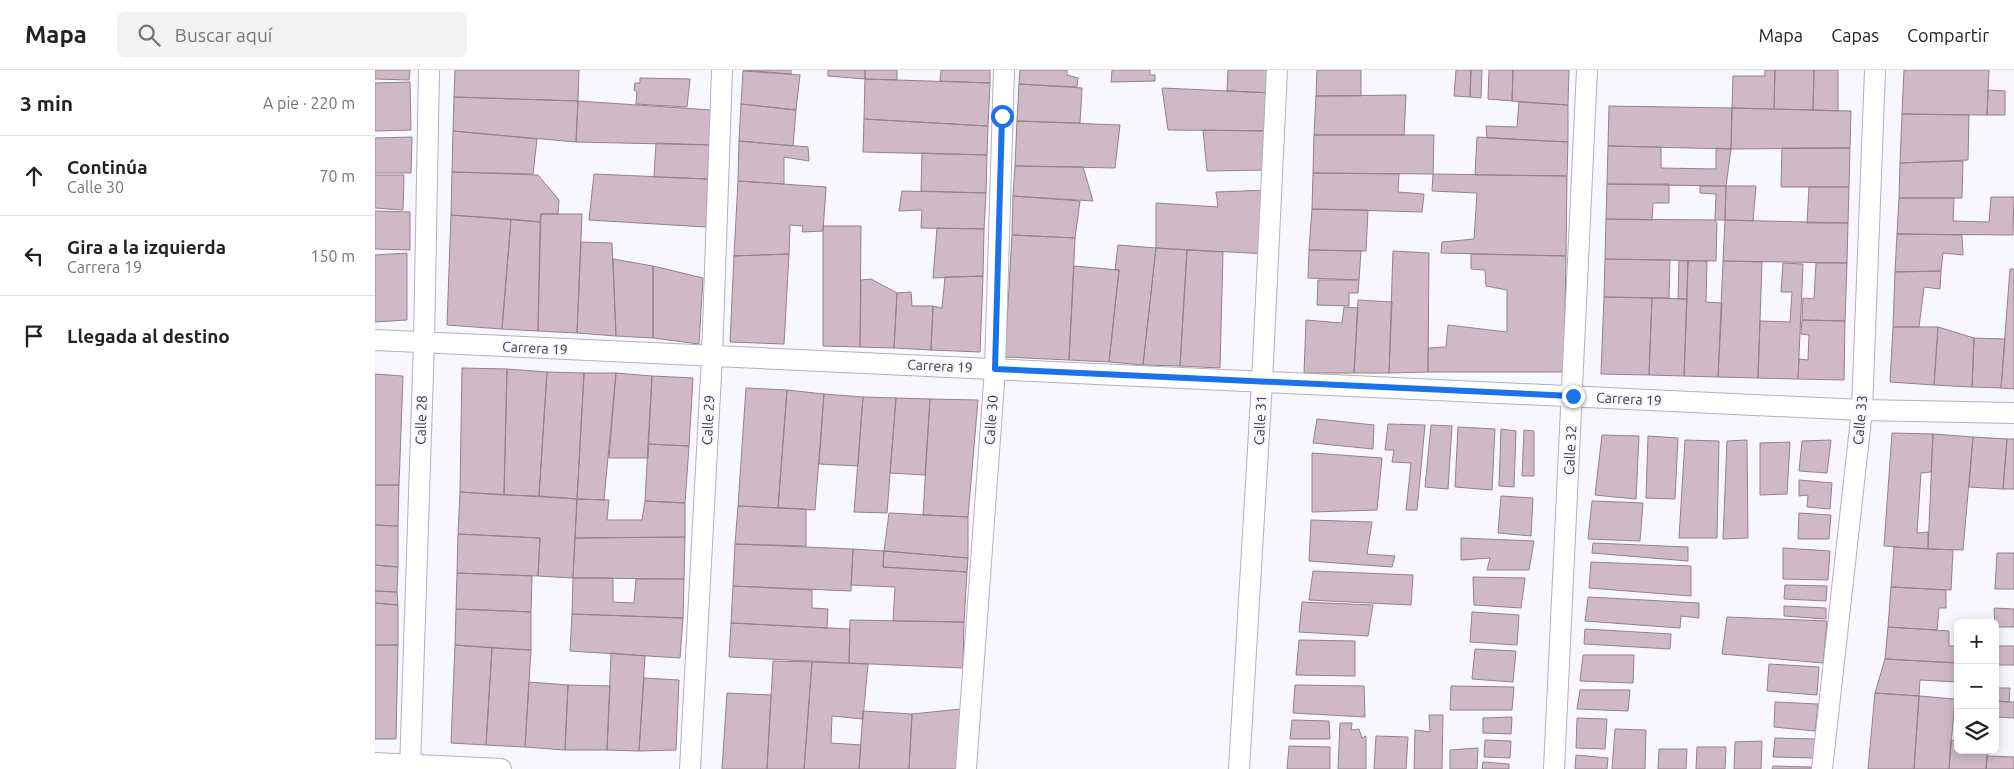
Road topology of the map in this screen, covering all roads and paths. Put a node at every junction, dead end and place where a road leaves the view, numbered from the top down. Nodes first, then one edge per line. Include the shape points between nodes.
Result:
1 (429, 70) edge
2 (722, 70) edge
3 (1003, 70) edge
4 (1277, 70) edge
5 (1587, 70) edge
6 (1875, 70) edge
7 (375, 340) edge
8 (424, 342) junction
9 (712, 356) junction
10 (995, 369) junction
11 (1262, 382) junction
12 (1573, 396) junction
13 (1861, 410) junction
14 (2014, 413) edge
15 (375, 763) edge
16 (410, 767) edge
17 (501, 769) edge
18 (690, 769) edge
19 (965, 769) edge
20 (1239, 769) edge
21 (1553, 769) edge
22 (1822, 769) edge

1 - 8 street, Calle 28
2 - 9 street, Calle 29
3 - 10 street, Calle 30
4 - 11 street, Calle 31
5 - 12 street, Calle 32
6 - 13 street, Calle 33
7 - 8 street, Carrera 19
8 - 9 street, Carrera 19
8 - 16 street, Calle 28
9 - 10 street, Carrera 19
9 - 18 street, Calle 29
10 - 11 street, Carrera 19
10 - 19 street, Calle 30
11 - 12 street, Carrera 19
11 - 20 street, Calle 31
12 - 13 street, Carrera 19
12 - 21 street, Calle 32
13 - 14 street, Carrera 19
13 - 22 street, Calle 33
15 - 16 street
16 - 17 street

